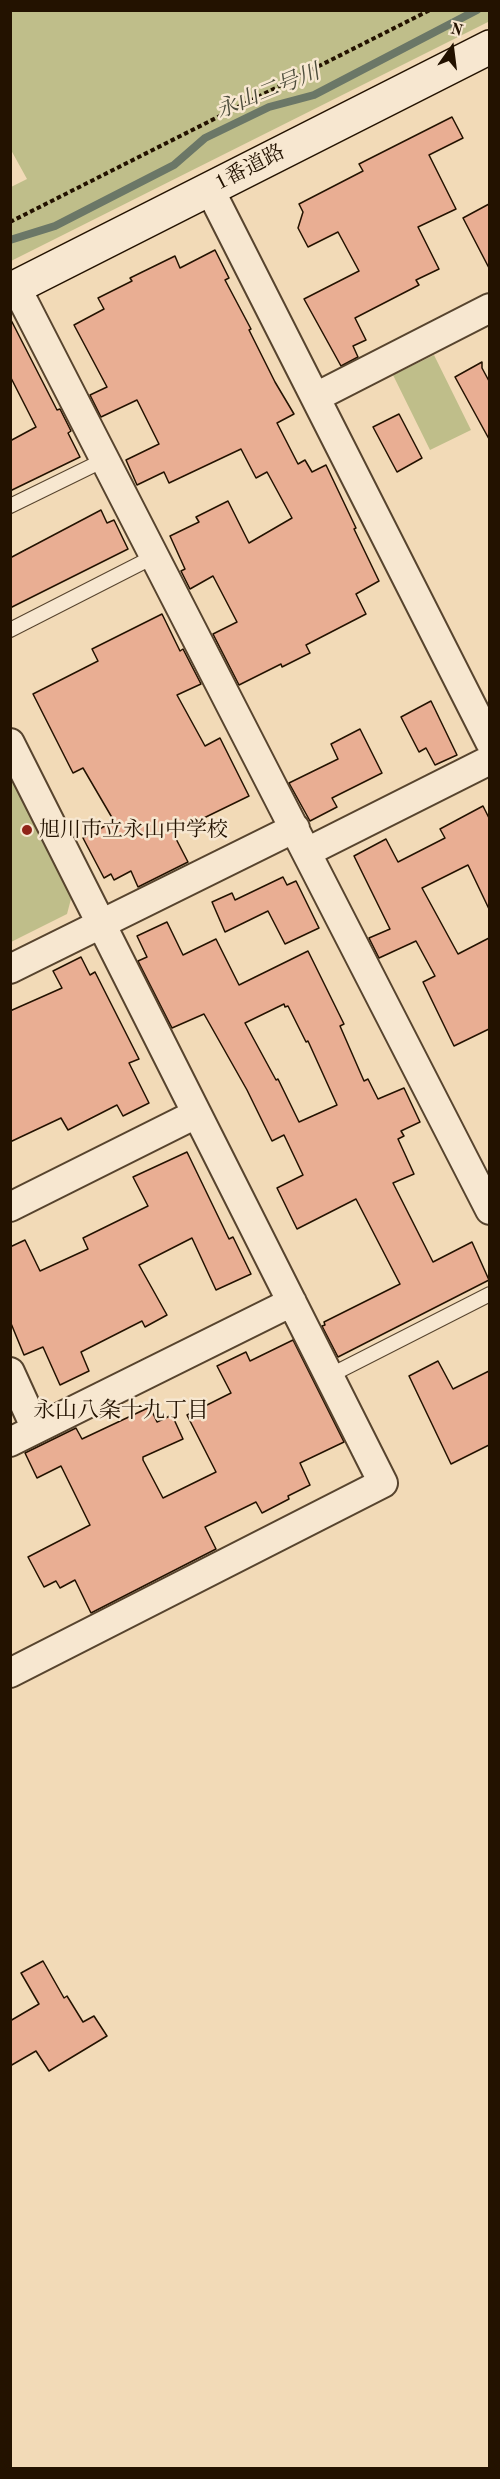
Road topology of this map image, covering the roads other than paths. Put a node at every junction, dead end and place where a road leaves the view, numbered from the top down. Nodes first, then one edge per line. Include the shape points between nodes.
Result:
1 (489, 47) edge
2 (208, 188) junction
3 (13, 289) edge
4 (489, 308) edge
5 (316, 397) junction
6 (104, 460) junction
7 (10, 506) edge
8 (154, 556) junction
9 (10, 630) edge
10 (10, 742) edge
11 (489, 742) edge
12 (489, 760) edge
13 (301, 840) junction
14 (101, 924) junction
15 (10, 969) edge
16 (196, 1114) junction
17 (10, 1207) edge
18 (489, 1210) edge
19 (489, 1294) edge
20 (292, 1302) junction
21 (10, 1372) edge
22 (329, 1376) junction
23 (36, 1429) junction
24 (10, 1442) edge
25 (10, 1672) edge

1 - 2 street, 1番道路
2 - 3 street, 1番道路
2 - 5 street
3 - 6 street
4 - 5 street
5 - 11 street
6 - 7 lane
6 - 8 street
8 - 9 lane
8 - 13 street
10 - 14 street
12 - 13 street
13 - 14 street
13 - 18 street
14 - 15 street
14 - 16 street
16 - 17 street
16 - 20 street
19 - 22 lane
20 - 22 street
20 - 23 street
21 - 23 street
22 - 25 street via 383,1483
23 - 24 street

